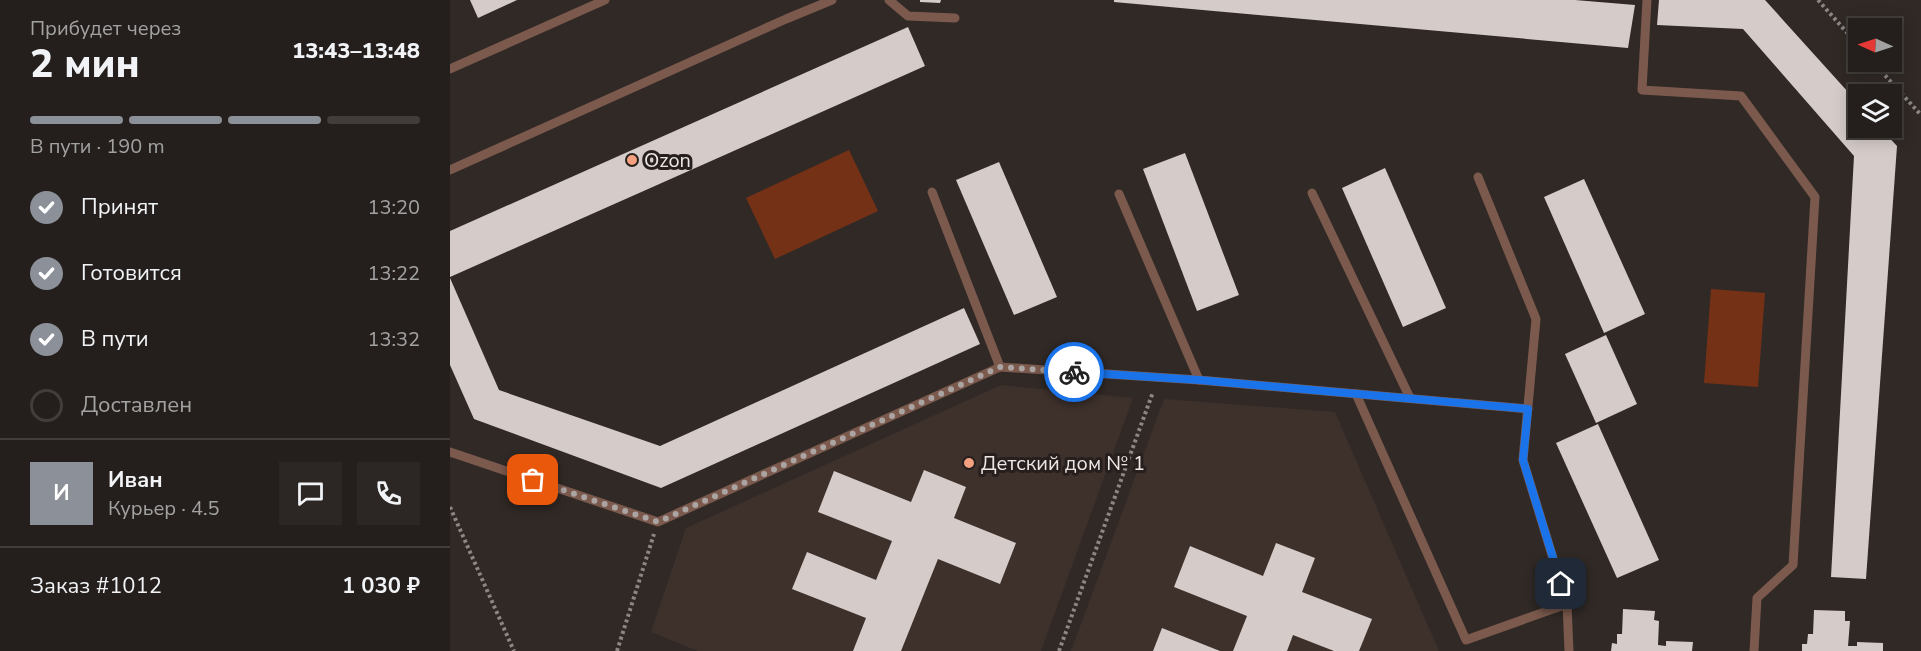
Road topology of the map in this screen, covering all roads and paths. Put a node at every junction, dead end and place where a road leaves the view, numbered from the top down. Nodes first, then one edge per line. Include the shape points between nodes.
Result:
1 (605, 0) edge
2 (832, 0) edge
3 (889, 0) edge
4 (1647, 0) edge
5 (1818, 0) edge
6 (955, 18) dead end
7 (1848, 34) edge
8 (450, 69) edge
9 (1882, 72) edge
10 (1921, 115) edge
11 (450, 170) edge
12 (1478, 177) dead end
13 (932, 192) dead end
14 (1312, 193) dead end
15 (1119, 194) dead end
16 (1000, 367) junction
17 (1159, 378) junction
18 (1199, 380) junction
19 (1356, 394) junction
20 (1410, 398) junction
21 (1528, 409) junction
22 (450, 452) edge
23 (450, 507) edge
24 (658, 522) junction
25 (1567, 604) junction
26 (514, 651) edge
27 (617, 651) edge
28 (1059, 651) edge
29 (1569, 651) edge
30 (1754, 651) edge

1 - 8 lane
2 - 11 lane
3 - 6 lane via 908,16
4 - 30 lane via 1642,90 1741,96 1815,197 1793,565 1757,598
5 - 7 path
9 - 10 path
12 - 21 lane via 1536,320
13 - 16 lane
14 - 20 lane
15 - 18 lane
16 - 17 lane
16 - 24 lane
17 - 18 lane
17 - 28 path
18 - 19 lane
19 - 20 lane
19 - 25 lane via 1466,640
20 - 21 lane
21 - 25 lane via 1523,460
22 - 24 lane
23 - 26 path
24 - 27 path
25 - 29 lane

